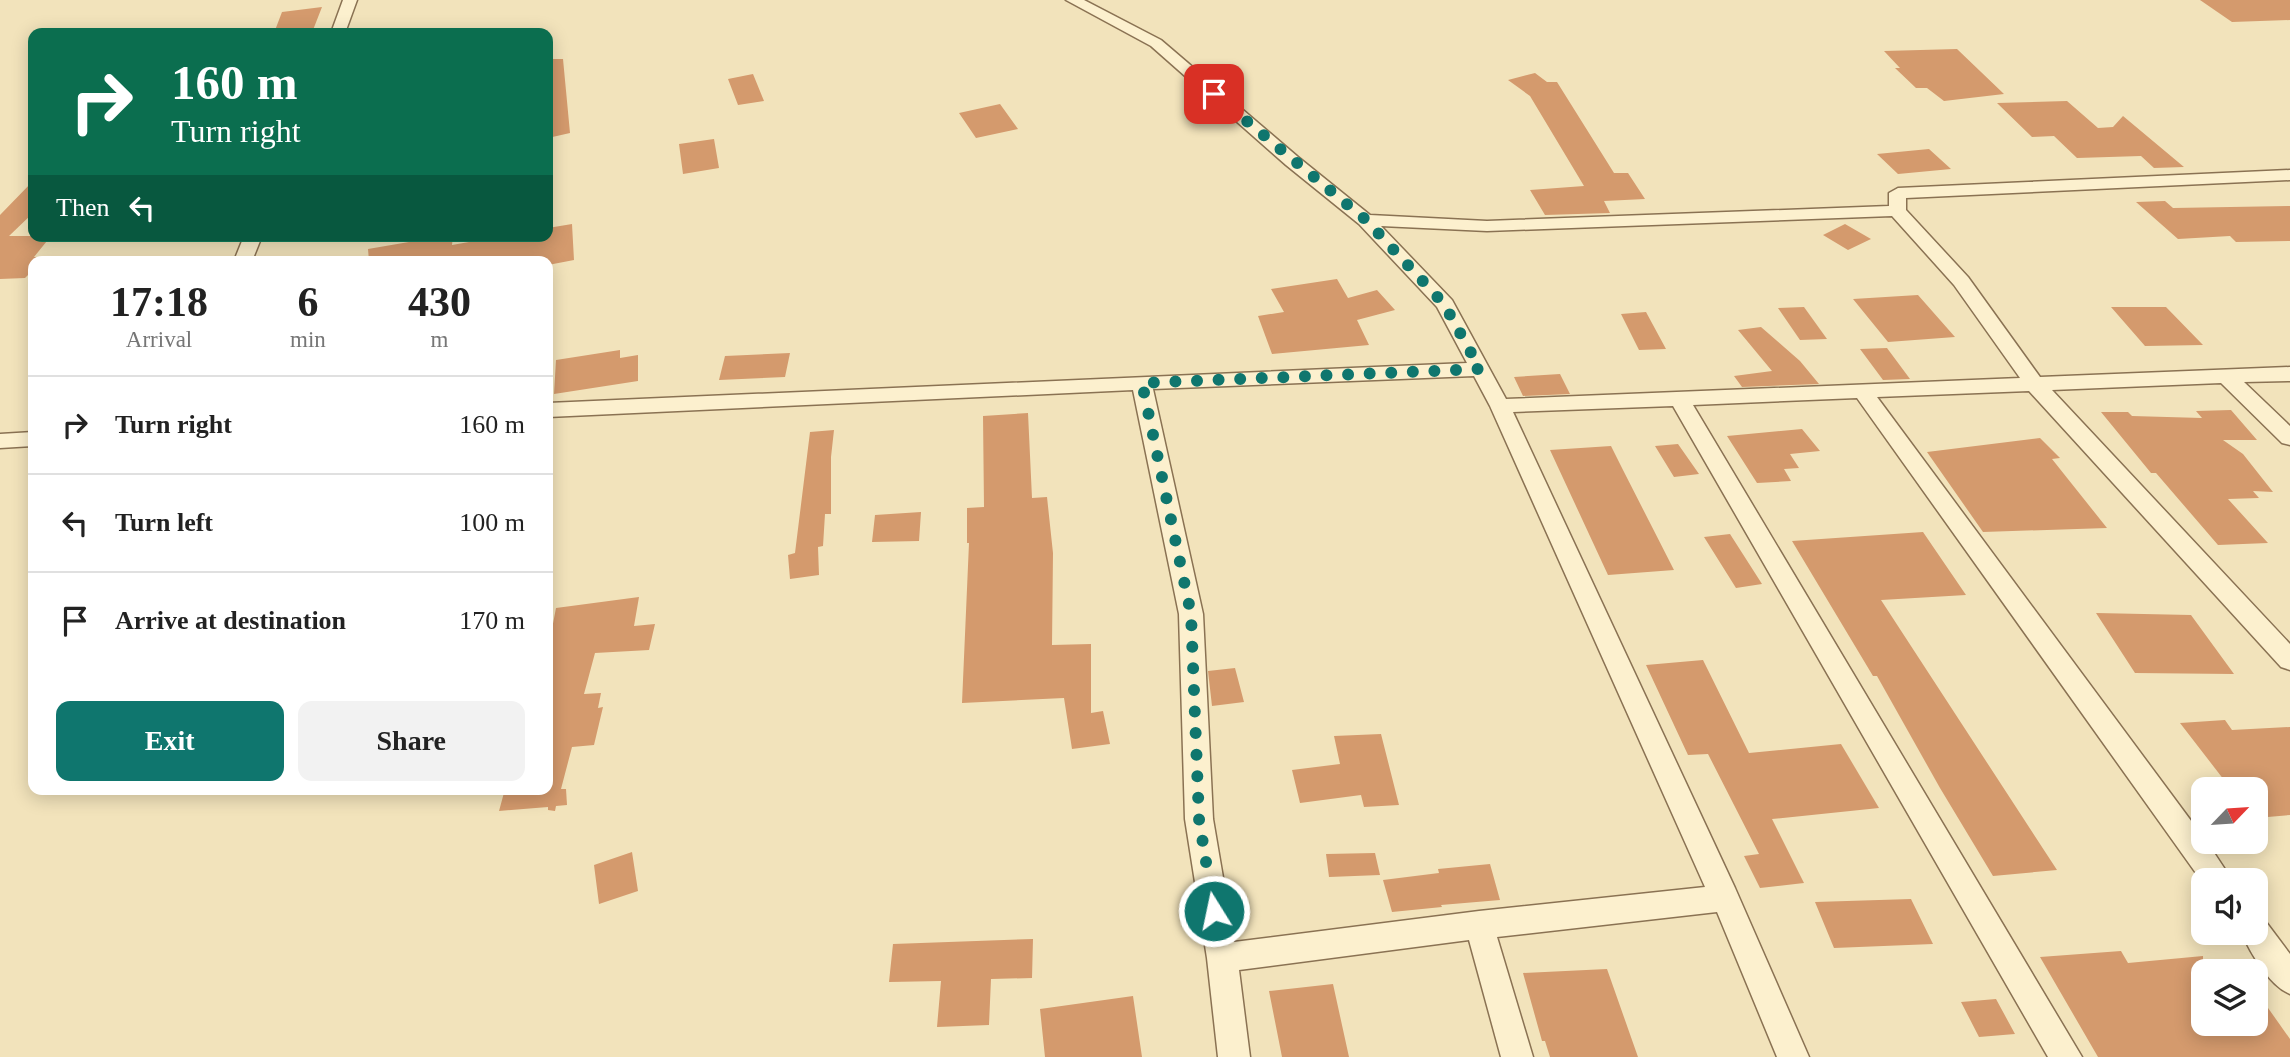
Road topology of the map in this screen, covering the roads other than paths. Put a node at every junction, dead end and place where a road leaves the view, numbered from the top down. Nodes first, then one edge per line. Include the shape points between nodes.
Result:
1 (350, 0) edge
2 (1073, 0) edge
3 (340, 28) edge
4 (2290, 175) edge
5 (1897, 211) junction
6 (1366, 220) junction
7 (1480, 369) junction
8 (2290, 374) edge
9 (2225, 376) junction
10 (1142, 383) junction
11 (2034, 384) junction
12 (1862, 391) junction
13 (1679, 398) junction
14 (1500, 406) junction
15 (553, 410) edge
16 (2290, 438) edge
17 (28, 439) edge
18 (0, 441) edge
19 (2290, 660) edge
20 (2209, 868) edge
21 (1725, 898) junction
22 (1479, 925) junction
23 (2265, 945) edge
24 (1222, 958) junction
25 (2290, 979) edge
26 (1234, 1057) edge
27 (1517, 1057) edge
28 (1793, 1057) edge
29 (2066, 1057) edge

1 - 3 street
2 - 6 street via 1156,43
4 - 5 street via 1898,193
5 - 6 street via 1487,226
5 - 11 street via 1961,281
6 - 7 street via 1444,304
7 - 10 street
7 - 14 street
8 - 9 street
9 - 11 street
9 - 16 street
10 - 15 street
10 - 24 street via 1191,614 1199,819
11 - 12 street
11 - 19 street
12 - 13 street
12 - 20 street
13 - 14 street
13 - 29 street
14 - 21 street
17 - 18 street
21 - 22 street
21 - 28 street
22 - 24 street
22 - 27 street
23 - 25 street
24 - 26 street

